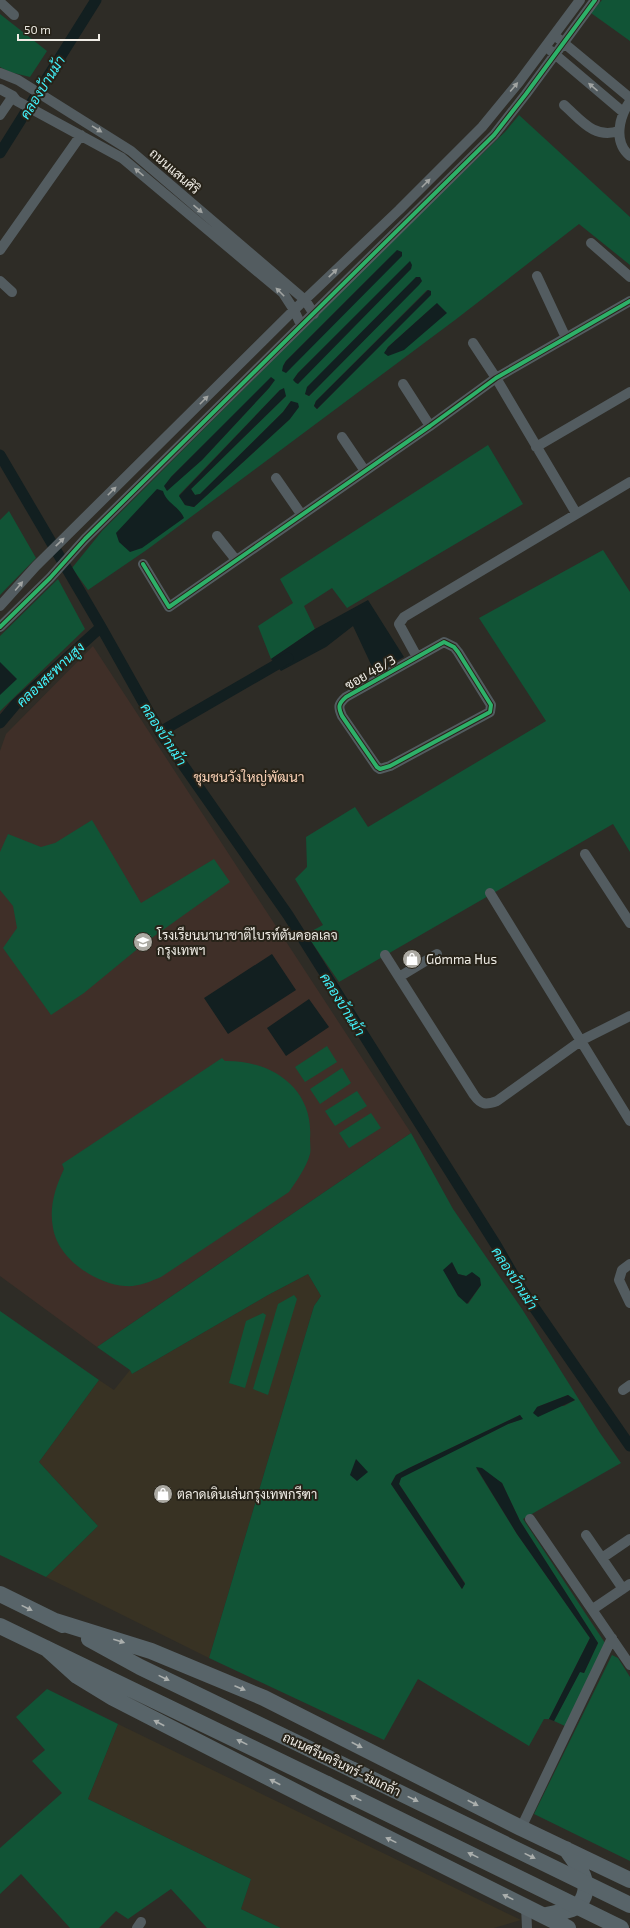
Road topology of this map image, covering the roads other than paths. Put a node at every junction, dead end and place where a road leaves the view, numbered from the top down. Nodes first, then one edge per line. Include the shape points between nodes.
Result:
1 (580, 0) edge
2 (595, 0) edge
3 (0, 2) edge
4 (14, 16) dead end
5 (554, 35) junction
6 (564, 43) junction
7 (545, 46) junction
8 (555, 55) junction
9 (0, 73) edge
10 (0, 90) edge
11 (15, 98) junction
12 (630, 98) edge
13 (630, 102) edge
14 (564, 105) dead end
15 (623, 112) junction
16 (0, 115) edge
17 (619, 131) junction
18 (81, 135) junction
19 (630, 156) edge
20 (163, 185) junction
21 (387, 222) junction
22 (396, 232) junction
23 (591, 243) dead end
24 (0, 250) edge
25 (537, 276) dead end
26 (630, 277) edge
27 (0, 281) edge
28 (12, 292) dead end
29 (305, 300) junction
30 (630, 301) edge
31 (294, 310) junction
32 (314, 314) junction
33 (301, 325) junction
34 (566, 338) junction
35 (473, 343) dead end
36 (496, 378) junction
37 (403, 384) dead end
38 (630, 392) edge
39 (430, 426) junction
40 (342, 437) dead end
41 (536, 447) junction
42 (366, 471) junction
43 (276, 478) dead end
44 (629, 486) edge
45 (576, 513) junction
46 (300, 514) junction
47 (218, 536) dead end
48 (236, 560) junction
49 (143, 564) dead end
50 (0, 606) edge
51 (0, 627) edge
52 (417, 657) junction
53 (585, 854) dead end
54 (490, 892) dead end
55 (630, 923) edge
56 (438, 954) dead end
57 (385, 955) dead end
58 (399, 977) junction
59 (630, 1016) edge
60 (582, 1040) junction
61 (630, 1121) edge
62 (630, 1264) edge
63 (630, 1303) edge
64 (530, 1519) dead end
65 (586, 1535) dead end
66 (630, 1539) edge
67 (602, 1558) junction
68 (627, 1586) edge
69 (0, 1594) edge
70 (592, 1609) junction
71 (55, 1621) junction
72 (0, 1626) edge
73 (612, 1638) junction
74 (46, 1648) junction
75 (630, 1665) edge
76 (521, 1828) junction
77 (566, 1849) junction
78 (630, 1880) edge
79 (630, 1905) edge
80 (526, 1906) junction
81 (547, 1921) edge
82 (527, 1928) edge
83 (568, 1928) edge
84 (621, 1928) edge

1 - 5 street
2 - 6 street
3 - 4 street
5 - 6 street
5 - 7 street
6 - 8 street
6 - 12 street
7 - 8 street
21 -> 7 street via 482,127
15 -> 8 street
8 - 22 street via 494,135
9 -> 20 street, ถนนแสนศิริ via 18,80 131,150
10 - 11 street, ถนนแสนศิริ
11 - 16 street
11 - 18 street, ถนนแสนศิริ
13 - 15 street
14 - 17 street via 593,131
15 - 17 street
17 - 19 street via 626,153
20 -> 18 street, ถนนแสนศิริ
18 - 24 street
20 -> 29 street, ถนนแสนศิริ
31 -> 20 street, ถนนแสนศิริ via 283,293
21 - 22 street
29 -> 21 street
22 - 32 street
23 - 26 street
25 - 34 street
27 - 28 street
29 - 31 street
29 - 32 street, ถนนแสนศิริ
30 - 34 street
31 - 33 street, ถนนแสนศิริ
50 -> 31 street via 36,566
32 - 33 street
33 - 51 street
34 - 36 street
35 - 36 street
36 - 39 street
36 - 41 street
37 - 39 street
38 - 41 street
39 - 42 street
40 - 42 street
41 - 45 street
42 - 46 street
43 - 46 street
44 - 45 street
45 - 52 street via 404,616 399,624
46 - 48 street
47 - 48 street
48 - 49 street via 169,606
52 - 52 street, ซอย 48/3 via 444,642 454,647 491,705 490,712 380,769 342,716 339,703
53 - 55 street
54 - 60 street
56 - 58 street
57 - 58 street
58 - 60 street via 478,1101 484,1104 497,1101
59 - 60 street
60 - 61 street
62 - 63 street via 622,1270 619,1280
64 - 70 street
65 - 67 street
66 - 67 street
67 - 68 street
68 - 70 street
69 -> 71 main road, ถนนศรีนครินทร์-ร่มเกล้า
70 - 73 street
71 -> 76 main road, ถนนศรีนครินทร์-ร่มเกล้า via 151,1651 264,1698
71 -> 79 main road, ถนนศรีนครินทร์-ร่มเกล้า, bridge via 140,1666
72 - 74 main road, ถนนศรีนครินทร์-ร่มเกล้า
73 - 75 street
73 - 76 street
80 -> 74 main road, ถนนศรีนครินทร์-ร่มเกล้า via 113,1698 77,1676
84 -> 74 main road, ถนนศรีนครินทร์-ร่มเกล้า, bridge
76 - 77 main road, ถนนศรีนครินทร์-ร่มเกล้า
77 - 78 main road, ถนนศรีนครินทร์-ร่มเกล้า
77 - 81 main road via 585,1879 587,1887 579,1905
80 - 81 main road, ถนนศรีนครินทร์-ร่มเกล้า
80 - 82 street
81 - 83 main road, ถนนศรีนครินทร์-ร่มเกล้า

